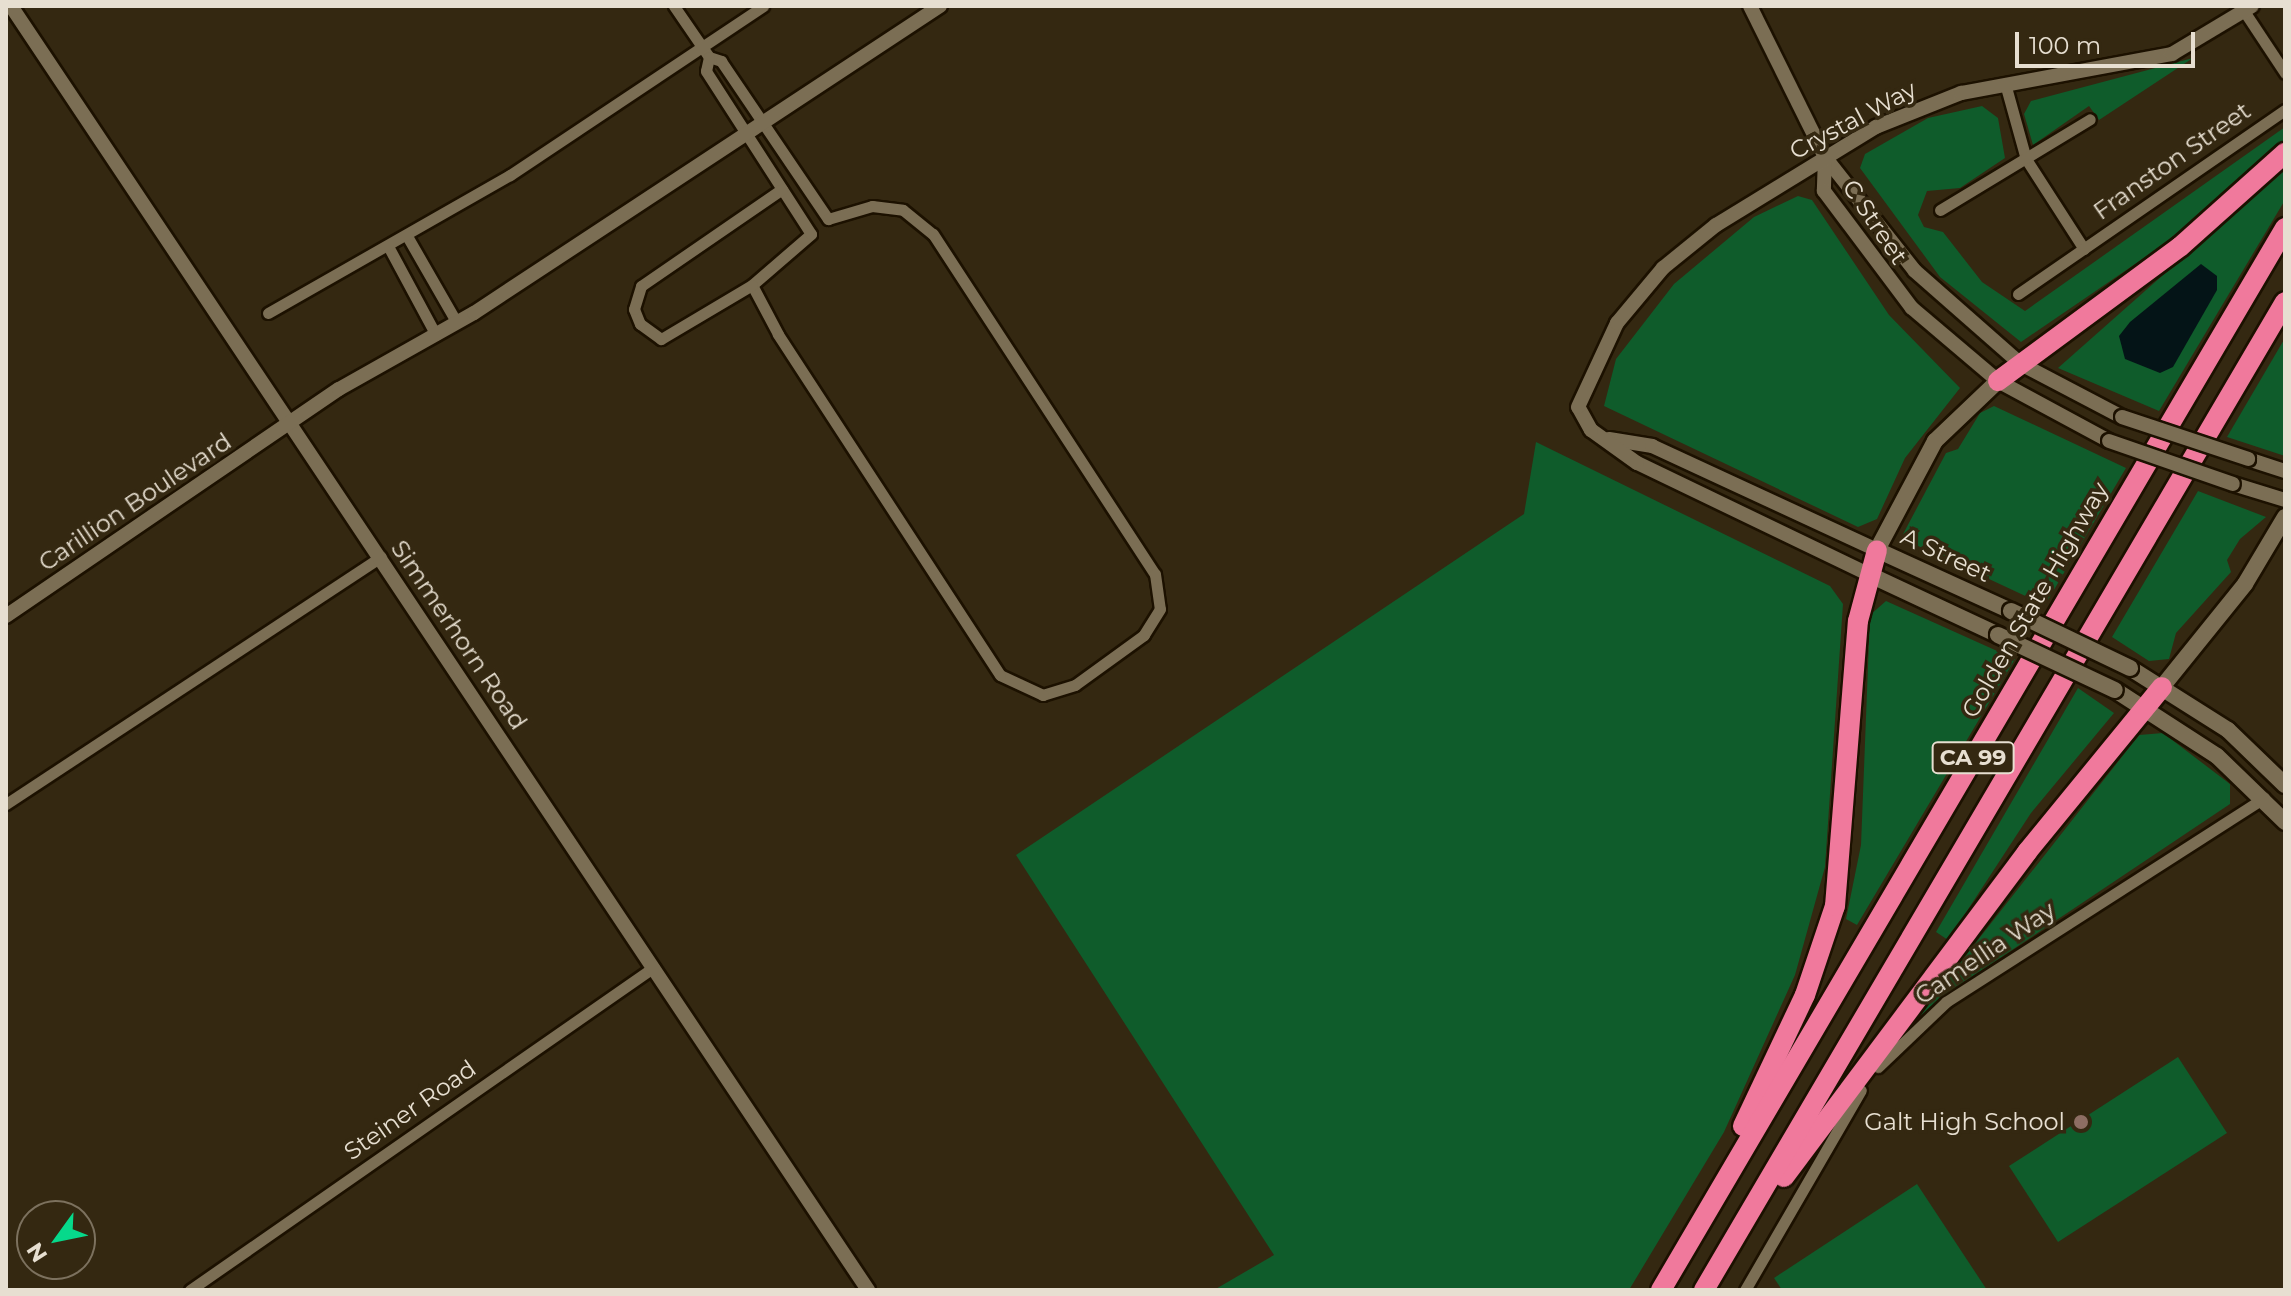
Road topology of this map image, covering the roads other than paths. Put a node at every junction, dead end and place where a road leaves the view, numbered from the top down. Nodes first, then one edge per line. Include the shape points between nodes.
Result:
1 (11, 6) edge
2 (674, 6) edge
3 (763, 6) edge
4 (940, 6) edge
5 (1750, 6) edge
6 (2248, 9) edge
7 (702, 46) junction
8 (709, 57) junction
9 (2285, 73) edge
10 (2006, 87) junction
11 (2285, 110) edge
12 (2090, 119) dead end
13 (764, 124) junction
14 (748, 135) junction
15 (2285, 153) edge
16 (1825, 157) junction
17 (2026, 159) junction
18 (782, 189) junction
19 (1940, 210) dead end
20 (2285, 228) edge
21 (407, 236) junction
22 (388, 246) junction
23 (2084, 249) junction
24 (752, 285) junction
25 (2018, 294) dead end
26 (2285, 302) edge
27 (268, 313) dead end
28 (457, 323) junction
29 (436, 335) junction
30 (2021, 364) junction
31 (1998, 381) junction
32 (1582, 420) joint
33 (289, 424) junction
34 (1604, 438) junction
35 (2285, 471) edge
36 (2285, 500) edge
37 (2285, 517) edge
38 (1877, 550) junction
39 (381, 557) junction
40 (1868, 574) junction
41 (6, 616) edge
42 (2162, 687) junction
43 (2145, 706) junction
44 (2285, 785) edge
45 (2264, 798) junction
46 (6, 804) edge
47 (2285, 805) edge
48 (2285, 822) edge
49 (654, 967) junction
50 (1722, 1261) junction
51 (1666, 1282) edge
52 (190, 1290) edge
53 (868, 1290) edge
54 (1704, 1290) edge
55 (1745, 1290) edge

1 - 33 street, Simmerhorn Road
2 - 7 street
3 - 7 street
4 - 13 street, Carillion Boulevard
5 - 16 street
6 - 9 street
6 - 10 street, Crystal Way via 2161,57
7 - 8 street
7 - 21 street
8 - 13 street via 721,61
8 - 14 street via 706,71
10 - 16 street, Crystal Way via 1923,105
10 - 17 street, Franston Street
11 - 23 street, Franston Street
12 - 17 street
13 - 14 street, Carillion Boulevard
13 - 24 street via 828,219 872,206 903,210 933,234 1155,574 1160,609 1144,635 1075,685 1043,695 1000,675
14 - 18 street
14 - 28 street, Carillion Boulevard
15 - 30 highway via 2181,246
16 - 30 street, C Street via 1936,294
16 - 31 street, C Street via 1824,191 1881,274
16 - 32 street, Crystal Way via 1716,225 1663,268 1617,323 1582,392
17 - 19 street
17 - 23 street, Franston Street
18 - 24 street via 811,234
18 - 24 street via 641,286 634,309 661,339
20 - 51 highway, Golden State Highway / CA 99
21 - 22 street
21 - 28 street
22 - 27 street
22 - 29 street
23 - 25 street, Franston Street
26 - 50 highway, CA 99
28 - 29 street, Carillion Boulevard
29 - 33 street, Carillion Boulevard
30 - 31 highway
30 - 35 street, C Street, bridge via 2122,417
31 - 36 street, C Street, bridge via 2109,441
31 - 38 main road via 1935,441
32 - 34 street, A Street
33 - 39 street, Simmerhorn Road
33 - 41 street, Carillion Boulevard
34 - 38 street, A Street via 1652,446
34 - 40 street, A Street via 1637,463
37 - 42 main road via 2245,584
38 - 40 highway
38 - 42 main road, A Street, bridge
39 - 46 street
39 - 49 street, Simmerhorn Road
40 - 43 main road, A Street, bridge
40 - 51 highway via 1835,906 1787,1037
42 - 43 highway
42 - 44 main road, A Street via 2228,730
43 - 45 main road, A Street
43 - 50 highway
45 - 47 main road, A Street
45 - 48 main road, A Street
45 - 55 street, Camellia Way via 1946,1002 1904,1038 1846,1112
49 - 52 street, Steiner Road
49 - 53 street, Simmerhorn Road
50 - 54 highway, CA 99

